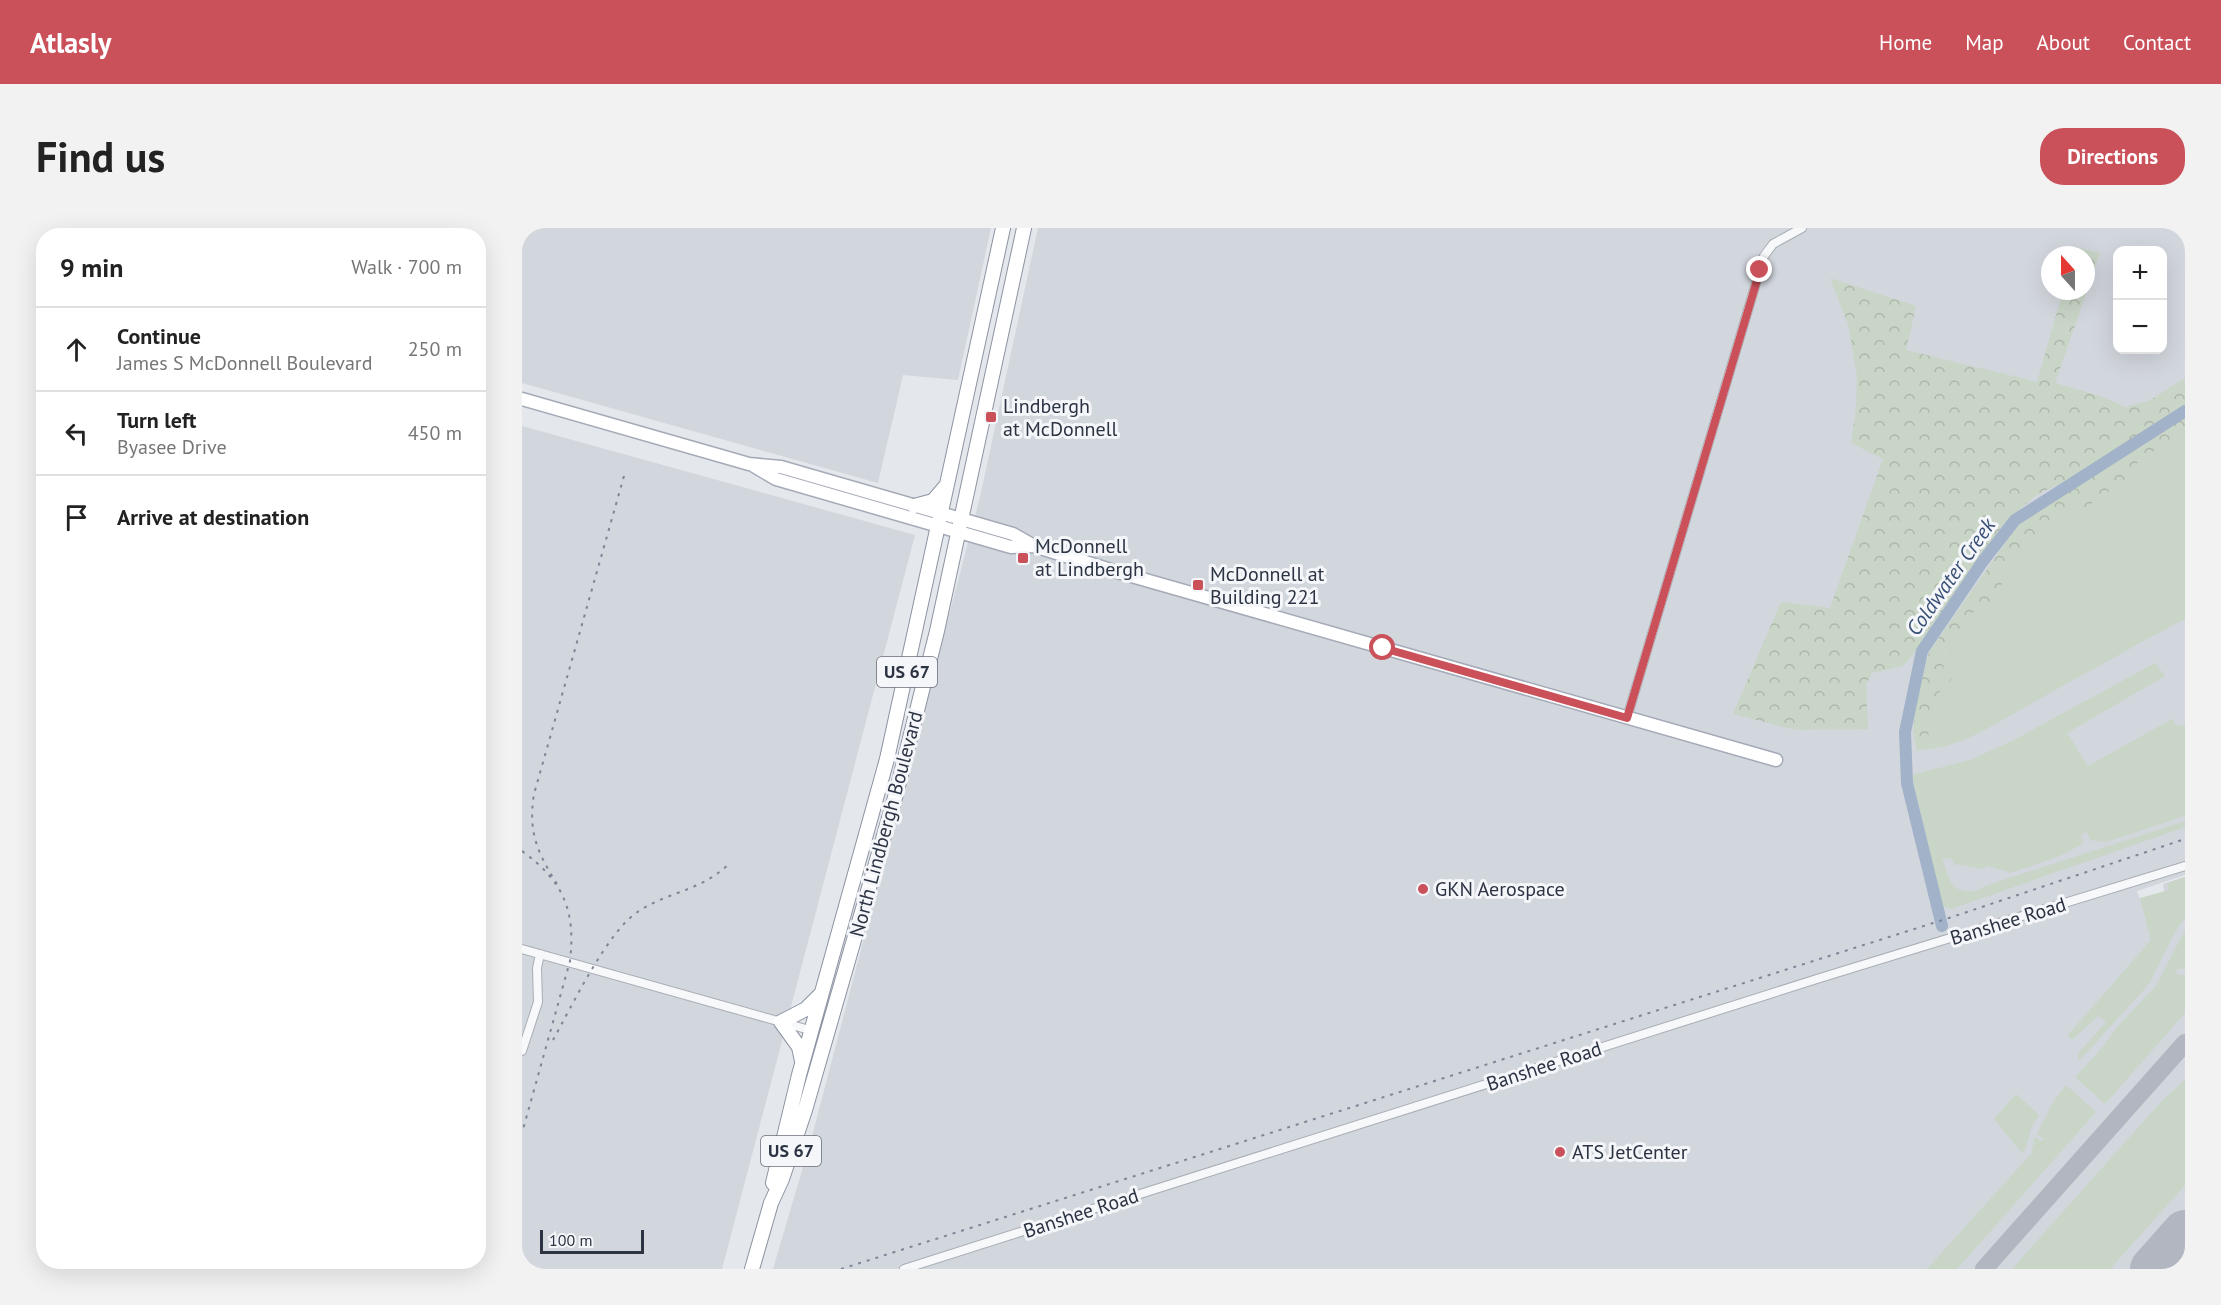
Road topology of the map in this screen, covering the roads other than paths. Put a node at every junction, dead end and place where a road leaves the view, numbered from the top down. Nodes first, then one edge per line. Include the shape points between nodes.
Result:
1 (1003, 228) edge
2 (1024, 228) edge
3 (1803, 228) edge
4 (522, 399) edge
5 (749, 464) junction
6 (948, 482) junction
7 (914, 506) junction
8 (939, 520) junction
9 (960, 526) junction
10 (1627, 718) junction
11 (1776, 760) dead end
12 (2185, 866) edge
13 (522, 949) edge
14 (540, 954) junction
15 (822, 993) junction
16 (781, 1022) junction
17 (812, 1031) junction
18 (826, 1035) junction
19 (522, 1051) edge
20 (802, 1063) junction
21 (771, 1203) junction
22 (753, 1269) edge
23 (904, 1269) edge

1 - 6 highway, North Lindbergh Boulevard / US 67
2 - 9 highway, North Lindbergh Boulevard / US 67
3 - 10 street via 1773,244 1764,256
4 - 5 main road
5 - 7 main road via 781,467
5 - 8 main road via 776,479
6 - 7 highway via 933,501
6 - 8 highway, North Lindbergh Boulevard / US 67
7 - 8 main road
8 - 9 main road
8 - 15 highway, North Lindbergh Boulevard / US 67 via 885,766
9 - 10 main road via 1013,534 1034,546
9 - 18 highway, North Lindbergh Boulevard / US 67 via 896,794
10 - 11 main road
12 - 23 street, Banshee Road
13 - 14 street
14 - 16 street
14 - 19 street via 538,1002
15 - 16 highway via 806,1009
15 - 17 highway, North Lindbergh Boulevard / US 67
16 - 17 street
16 - 20 highway via 799,1047
17 - 18 street
17 - 20 highway, North Lindbergh Boulevard / US 67
18 - 21 highway, North Lindbergh Boulevard / US 67 via 797,1135
20 - 21 highway, North Lindbergh Boulevard / US 67 via 780,1147
21 - 22 highway, North Lindbergh Boulevard / US 67

